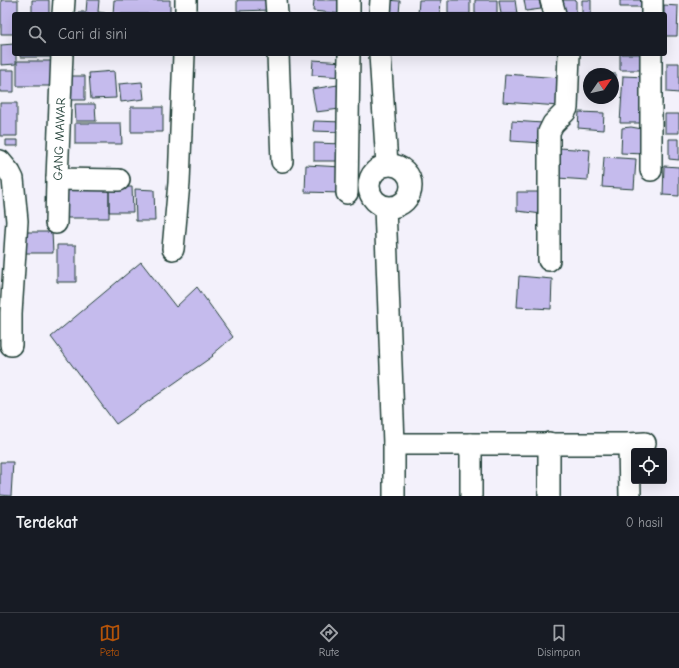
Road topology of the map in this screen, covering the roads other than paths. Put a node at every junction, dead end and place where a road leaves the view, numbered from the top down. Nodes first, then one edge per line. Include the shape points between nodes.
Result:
1 (64, 0) edge
2 (186, 0) edge
3 (276, 0) edge
4 (349, 0) edge
5 (381, 0) edge
6 (551, 0) edge
7 (652, 0) edge
8 (63, 12) edge
9 (186, 12) edge
10 (276, 12) edge
11 (349, 12) edge
12 (380, 12) edge
13 (554, 12) edge
14 (652, 12) edge
15 (62, 56) edge
16 (184, 56) edge
17 (278, 56) edge
18 (349, 56) edge
19 (380, 56) edge
20 (569, 56) edge
21 (652, 56) edge
22 (0, 161) edge
23 (282, 162) dead end
24 (387, 165) junction
25 (651, 170) dead end
26 (57, 179) junction
27 (118, 180) dead end
28 (347, 193) dead end
29 (386, 207) junction
30 (56, 223) dead end
31 (173, 249) dead end
32 (549, 260) dead end
33 (11, 345) dead end
34 (549, 443) junction
35 (394, 444) junction
36 (471, 444) junction
37 (394, 496) edge
38 (471, 496) edge
39 (549, 496) edge
40 (630, 496) edge

1 - 8 street
2 - 9 street
3 - 10 street
4 - 11 street
5 - 12 street
6 - 13 street
7 - 14 street
15 - 26 street, GANG MAWAR
16 - 31 street via 180,183
17 - 23 street
18 - 28 street
19 - 24 street
20 - 32 street via 567,108 549,132
21 - 25 street
22 - 33 street via 13,179 17,221
24 - 29 street via 374,172 369,185 373,199
24 - 29 street via 401,168 410,180 411,187 406,200 400,205
26 - 27 street
26 - 30 street, GANG MAWAR
29 - 35 street
34 - 36 street
34 - 39 street
34 - 40 street via 637,444
35 - 36 street
35 - 37 street
36 - 38 street

